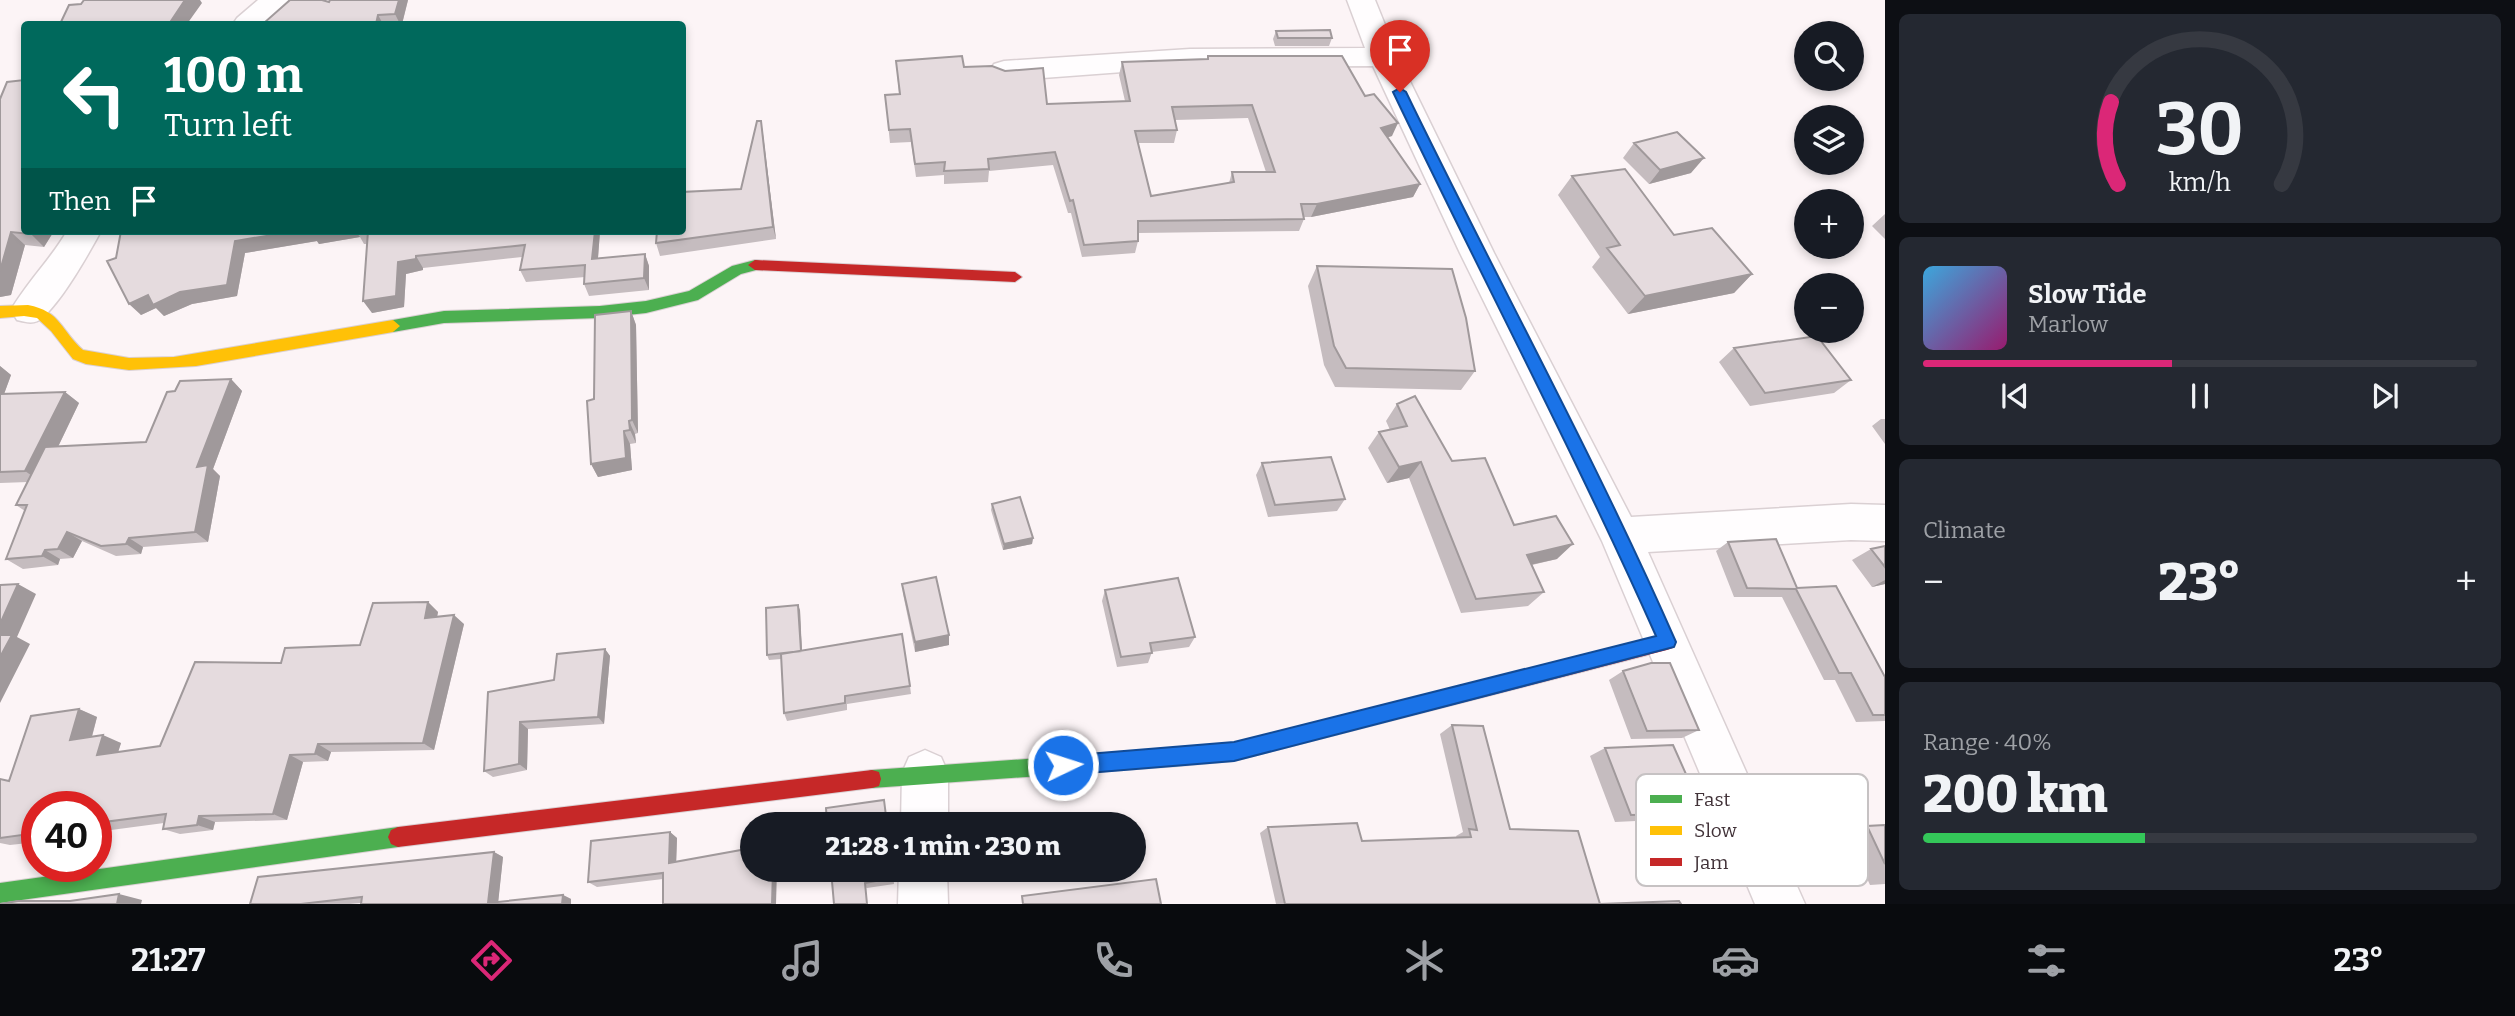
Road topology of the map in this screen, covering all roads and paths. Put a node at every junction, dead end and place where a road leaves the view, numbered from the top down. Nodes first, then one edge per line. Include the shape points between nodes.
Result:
1 (275, 0) edge
2 (1361, 0) edge
3 (250, 21) edge
4 (1383, 57) junction
5 (1004, 71) edge
6 (82, 235) edge
7 (1015, 277) dead end
8 (14, 311) edge
9 (1885, 523) edge
10 (1620, 536) junction
11 (1667, 642) junction
12 (925, 773) junction
13 (1724, 774) edge
14 (924, 812) edge
15 (923, 882) edge
16 (1772, 886) edge
17 (0, 893) edge
18 (922, 904) edge
19 (1780, 904) edge

1 - 3 street
2 - 4 street
4 - 5 street via 1190,58
4 - 10 street
6 - 8 street via 69,258
7 - 8 street via 755,265 681,300 646,307 444,317 193,361 134,364 84,358 74,352 46,315
9 - 10 street
10 - 11 street
11 - 12 street via 1234,752
11 - 13 street
12 - 14 street
12 - 17 street via 459,828
15 - 18 street
16 - 19 street

